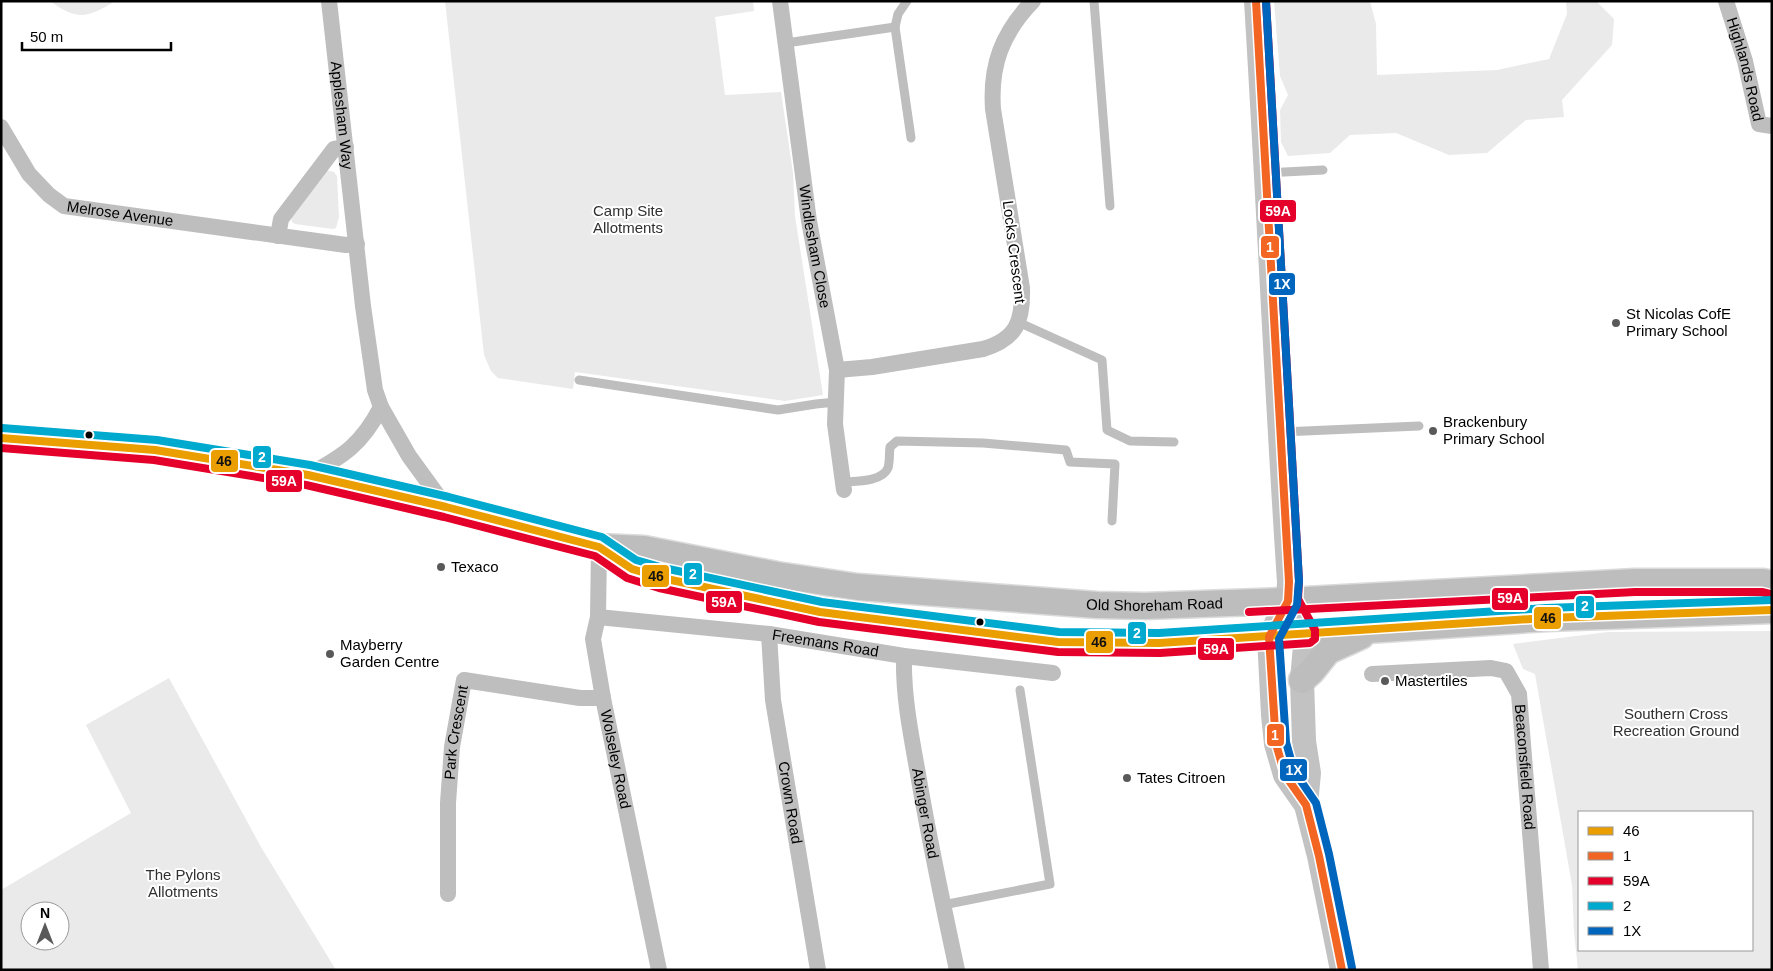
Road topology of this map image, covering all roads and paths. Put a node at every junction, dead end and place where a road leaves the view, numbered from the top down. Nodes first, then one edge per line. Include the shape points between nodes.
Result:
1 (329, 1) edge
2 (780, 1) edge
3 (907, 1) edge
4 (1033, 1) edge
5 (1094, 1) edge
6 (1256, 1) edge
7 (1726, 1) edge
8 (895, 27) junction
9 (786, 43) junction
10 (1772, 126) edge
11 (1, 127) edge
12 (911, 138) dead end
13 (346, 147) junction
14 (1322, 170) dead end
15 (1267, 173) junction
16 (1110, 206) dead end
17 (278, 236) junction
18 (357, 244) junction
19 (1018, 322) junction
20 (837, 370) junction
21 (579, 380) dead end
22 (836, 402) junction
23 (381, 407) junction
24 (1419, 426) dead end
25 (1279, 432) junction
26 (1, 438) edge
27 (1174, 442) dead end
28 (308, 475) junction
29 (844, 486) joint
30 (446, 507) junction
31 (1112, 521) dead end
32 (599, 547) junction
33 (1772, 584) edge
34 (1288, 601) junction
35 (1772, 610) edge
36 (598, 617) junction
37 (1376, 629) junction
38 (769, 634) junction
39 (1306, 634) junction
40 (1269, 637) junction
41 (904, 656) junction
42 (1053, 672) dead end
43 (1372, 674) dead end
44 (1302, 680) junction
45 (1020, 690) dead end
46 (603, 698) junction
47 (1306, 805) junction
48 (448, 894) dead end
49 (943, 905) junction
50 (659, 970) edge
51 (818, 970) edge
52 (956, 970) edge
53 (1342, 970) edge
54 (1541, 970) edge

1 - 13 street, Applesham Way
2 - 9 street, Windlesham Close
3 - 8 lane via 898,14
4 - 19 street, Locks Crescent via 1007,34 996,65 992,91 1022,288
5 - 16 lane
6 - 15 main road
7 - 10 street, Highlands Road via 1745,61 1758,124
8 - 9 lane
8 - 12 lane
9 - 20 street, Windlesham Close via 809,221
11 - 17 street, Melrose Avenue via 29,174 64,206
13 - 17 street via 334,149 281,219
13 - 18 street, Applesham Way
14 - 15 lane
15 - 25 main road
17 - 18 street, Melrose Avenue
18 - 23 street, Applesham Way via 375,390
19 - 20 street, Locks Crescent via 1002,341 983,349
19 - 27 lane via 1102,360 1107,430 1130,441
20 - 22 street, Windlesham Close
21 - 22 lane via 778,410
22 - 29 street, Windlesham Close via 835,424
23 - 28 street via 357,443
23 - 30 street, Applesham Way via 409,456
24 - 25 lane
25 - 34 main road
26 - 28 main road, Old Shoreham Road via 155,450
28 - 30 main road, Old Shoreham Road
29 - 31 lane via 882,476 889,465 890,447 897,441 983,443 1066,450 1070,462 1115,464
30 - 32 main road, Old Shoreham Road
32 - 34 main road, Old Shoreham Road via 644,549 777,575 868,587 1097,605
32 - 36 street, Wolseley Road
32 - 40 main road, Old Shoreham Road via 632,569 662,578 820,612 1058,642 1158,643
33 - 34 main road, Old Shoreham Road via 1635,582
34 - 39 main road
34 - 40 main road
35 - 37 main road, Old Shoreham Road via 1548,618
36 - 38 street, Freemans Road
36 - 46 street, Wolseley Road via 593,639
37 - 39 main road, Old Shoreham Road
37 - 44 main road via 1328,651
38 - 41 street, Freemans Road
38 - 51 street, Crown Road via 773,700
39 - 40 main road, Old Shoreham Road
39 - 44 main road
40 - 47 main road via 1276,744 1285,775
41 - 42 street, Freemans Road
41 - 49 street, Abinger Road via 909,720
43 - 54 street, Beaconsfield Road via 1491,668 1506,671 1519,694
44 - 47 main road via 1304,741 1309,773
45 - 49 lane via 1050,884
46 - 48 street, Park Crescent via 580,698 464,680 451,756
46 - 50 street, Wolseley Road
47 - 53 main road
49 - 52 street, Abinger Road

